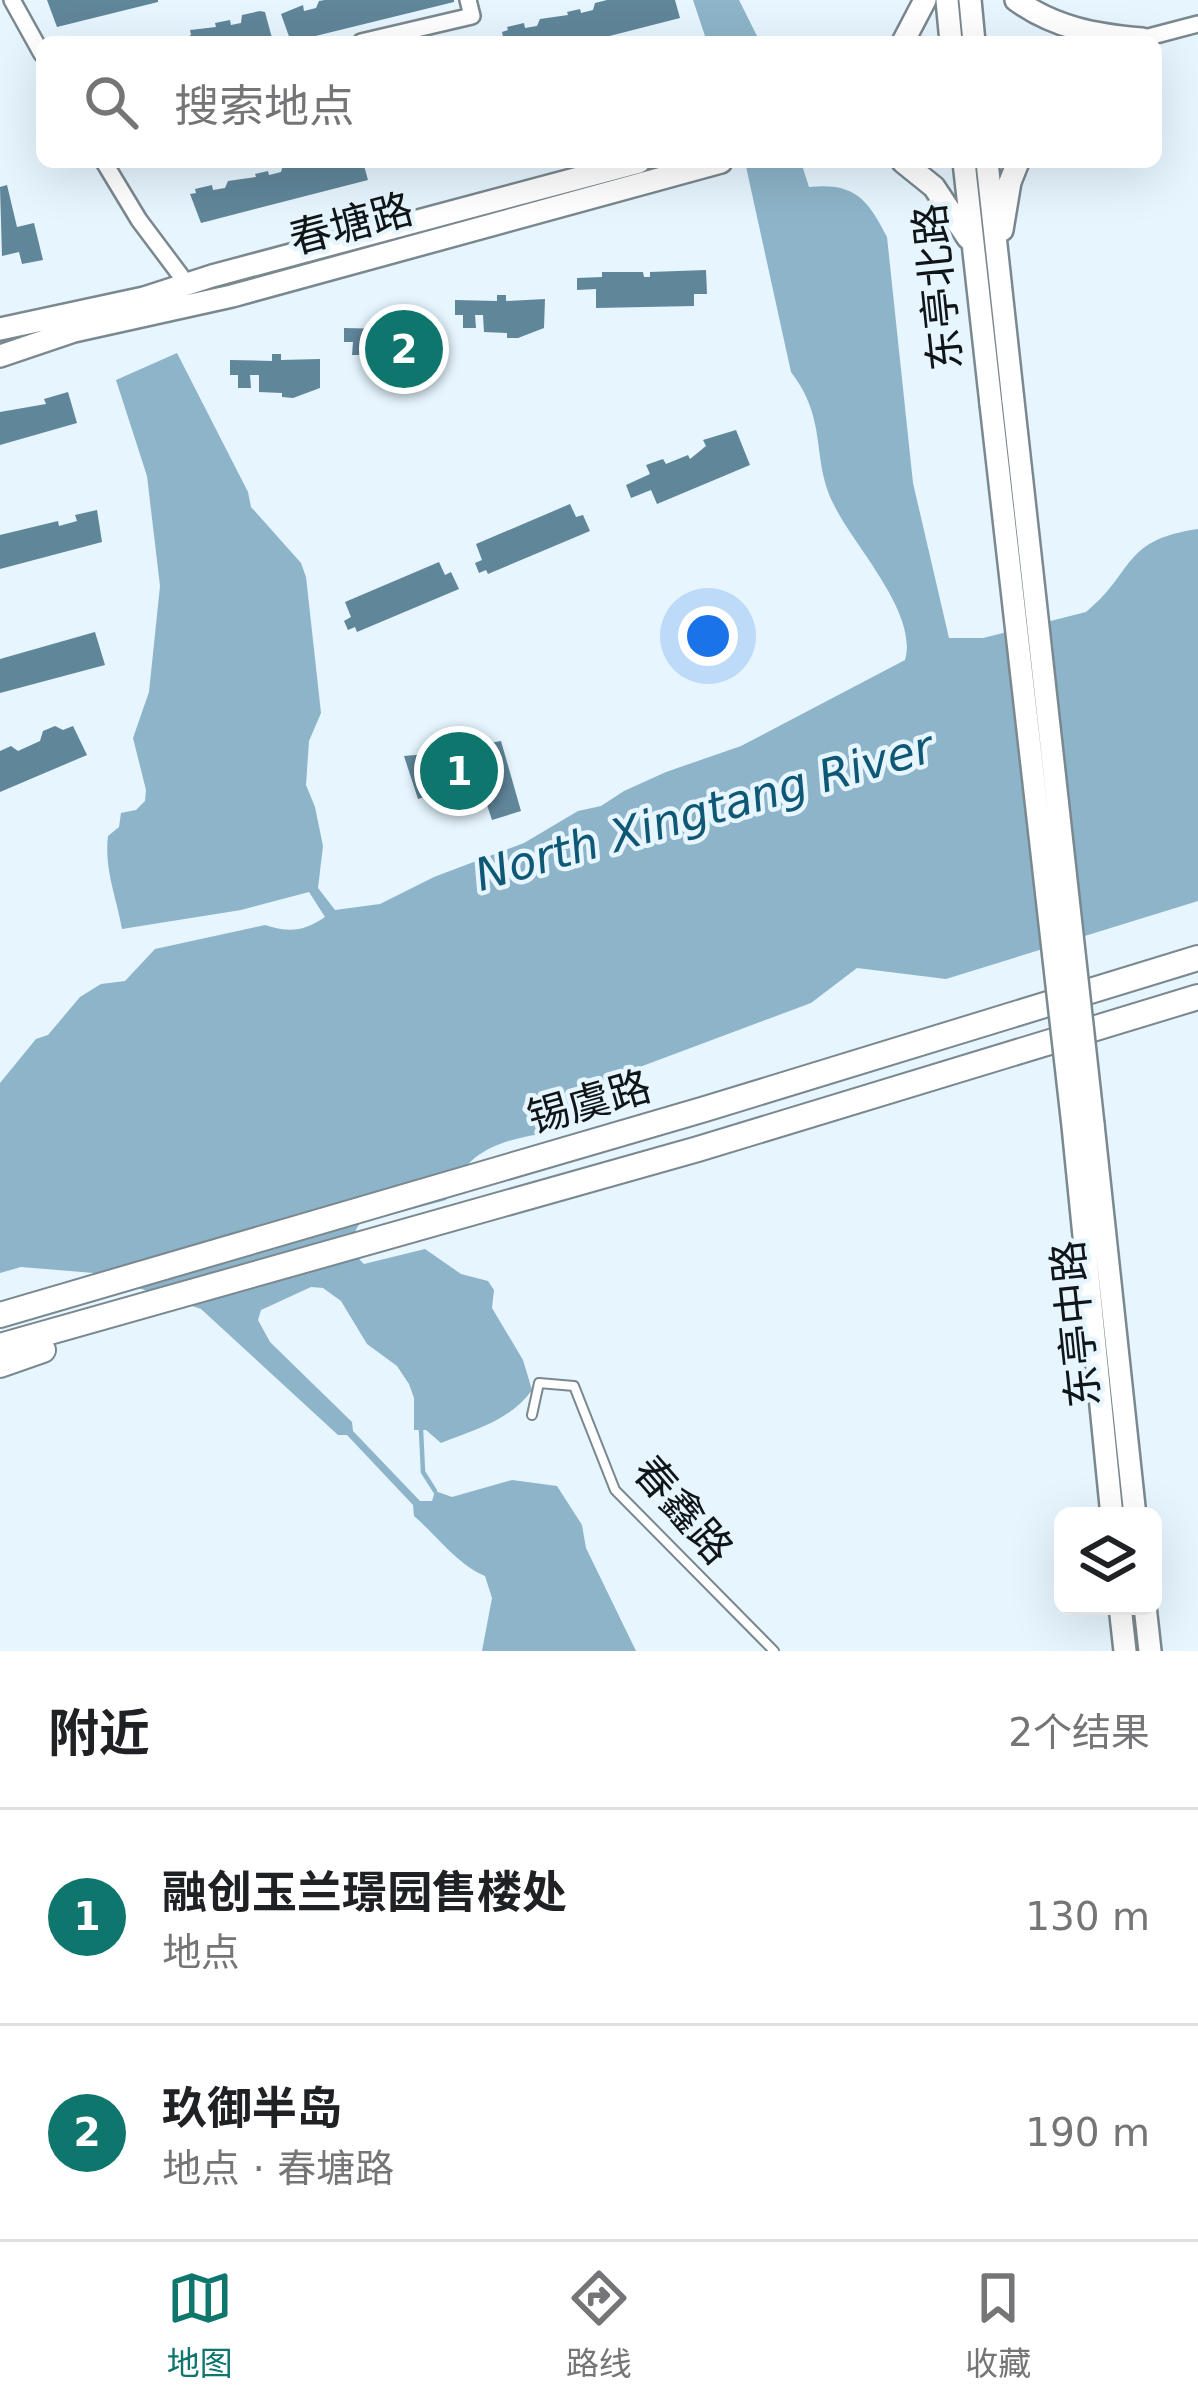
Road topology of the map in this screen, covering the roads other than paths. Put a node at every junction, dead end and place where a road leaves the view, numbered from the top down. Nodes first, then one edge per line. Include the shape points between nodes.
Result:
1 (12, 0) edge
2 (468, 0) edge
3 (926, 0) edge
4 (947, 0) edge
5 (970, 0) edge
6 (1016, 0) edge
7 (1198, 24) edge
8 (387, 36) edge
9 (906, 36) edge
10 (951, 36) edge
11 (973, 36) edge
12 (1107, 36) edge
13 (1154, 36) edge
14 (36, 43) edge
15 (108, 168) edge
16 (617, 168) edge
17 (699, 168) edge
18 (909, 168) edge
19 (965, 168) edge
20 (987, 168) edge
21 (1016, 168) edge
22 (972, 247) junction
23 (998, 279) junction
24 (187, 284) junction
25 (146, 305) junction
26 (72, 324) junction
27 (0, 329) edge
28 (0, 356) edge
29 (1002, 402) junction
30 (1198, 958) edge
31 (1198, 997) edge
32 (1083, 1125) junction
33 (230, 1281) junction
34 (0, 1316) edge
35 (0, 1346) edge
36 (0, 1365) edge
37 (532, 1415) dead end
38 (1111, 1507) edge
39 (1134, 1507) edge
40 (1121, 1615) edge
41 (1146, 1615) edge
42 (774, 1651) edge
43 (1125, 1651) edge
44 (1150, 1651) edge

1 - 14 street
2 - 8 street via 472,16
3 - 9 main road
4 - 10 main road
5 - 11 main road
6 - 12 main road
7 - 13 street
15 - 24 street
16 - 24 main road, 春塘路
17 - 25 main road, 春塘路 via 278,284
18 - 22 main road via 950,206
19 - 22 main road, 东亭北路
20 - 23 main road, 东亭北路
21 - 23 main road
22 - 29 main road, 东亭北路
23 - 29 main road, 东亭北路
24 - 25 main road, 春塘路
25 - 26 main road, 春塘路
26 - 27 main road, 春塘路
26 - 28 main road, 春塘路
29 - 32 main road, bridge
30 - 34 main road, 锡虞路
31 - 33 main road, 锡虞路
32 - 38 main road, 东亭中路
32 - 39 main road, 东亭中路
33 - 35 main road, 锡虞路
33 - 36 main road
37 - 42 lane, 春鑫路 via 539,1383 574,1385 615,1490
40 - 43 main road
41 - 44 main road

